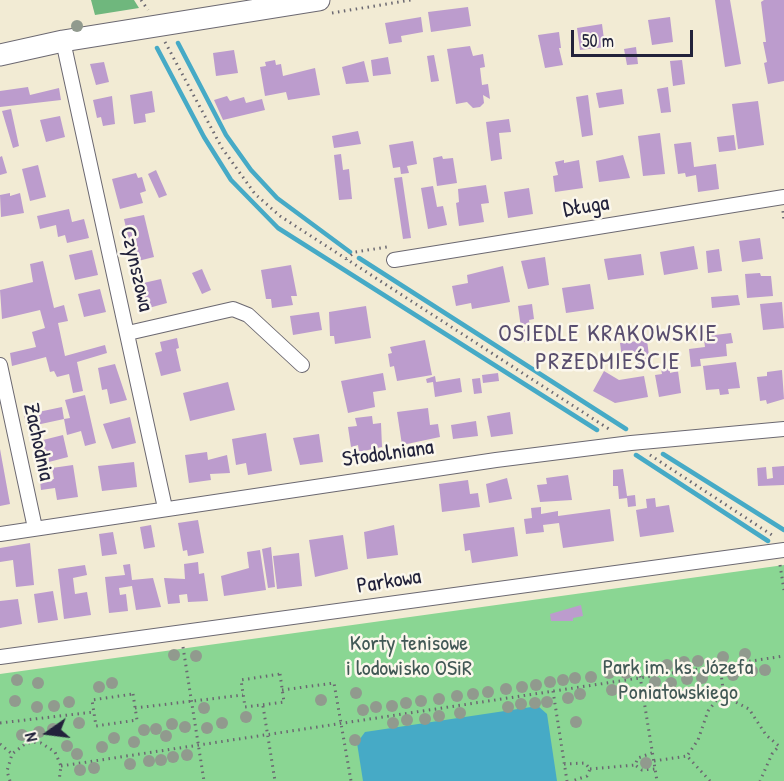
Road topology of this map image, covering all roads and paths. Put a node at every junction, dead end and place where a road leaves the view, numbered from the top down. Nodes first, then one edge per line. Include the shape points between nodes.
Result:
1 (141, 0) edge
2 (411, 0) edge
3 (312, 4) edge
4 (150, 15) dead end
5 (163, 40) dead end
6 (63, 41) junction
7 (0, 55) edge
8 (784, 196) edge
9 (394, 260) dead end
10 (128, 333) junction
11 (0, 365) edge
12 (302, 365) dead end
13 (784, 429) edge
14 (609, 435) dead end
15 (644, 452) dead end
16 (165, 508) junction
17 (35, 528) junction
18 (0, 534) edge
19 (781, 545) edge
20 (780, 566) dead end
21 (784, 590) edge
22 (182, 643) dead end
23 (784, 656) edge
24 (0, 657) edge
25 (720, 666) junction
26 (640, 676) junction
27 (282, 690) junction
28 (553, 691) junction
29 (243, 695) junction
30 (724, 696) junction
31 (192, 702) junction
32 (262, 705) junction
33 (135, 708) junction
34 (94, 712) junction
35 (0, 723) edge
36 (341, 723) junction
37 (267, 735) junction
38 (0, 744) edge
39 (199, 745) junction
40 (784, 745) edge
41 (779, 746) junction
42 (652, 753) junction
43 (12, 754) junction
44 (687, 756) junction
45 (654, 761) junction
46 (564, 764) junction
47 (635, 765) junction
48 (61, 766) junction
49 (655, 769) junction
50 (590, 770) junction
51 (9, 780) edge
52 (59, 781) edge
53 (204, 781) edge
54 (274, 781) edge
55 (351, 781) edge
56 (567, 781) edge
57 (572, 781) edge
58 (657, 781) edge
59 (710, 781) edge
60 (760, 781) edge

1 - 4 path
2 - 3 path
3 - 6 main road
5 - 14 path via 222,148 255,194 280,216 617,434
6 - 7 main road
6 - 10 street, Czynszowa
8 - 9 street, Długa
10 - 12 street via 233,309 248,315
10 - 16 street, Czynszowa
11 - 17 street, Zachodnia
13 - 16 street, Stodolniana via 496,460
15 - 19 path
16 - 17 street, Stodolniana
17 - 18 street, Stodolniana
19 - 24 street, Parkowa
20 - 21 path
22 - 31 path
23 - 25 path
25 - 26 path
25 - 30 path
26 - 28 path
26 - 42 path
27 - 29 path via 280,674 241,680
27 - 32 path via 284,702
27 - 36 path via 334,683
28 - 36 path
28 - 46 path
29 - 31 path
29 - 32 path via 245,708
30 - 41 path via 749,709 766,735
30 - 44 path via 708,711 698,740
31 - 33 path
31 - 39 path
32 - 37 path
33 - 34 path via 133,694 93,700
33 - 34 path via 136,720 96,726
34 - 35 path
36 - 37 path
36 - 55 path
37 - 39 path
37 - 54 path
38 - 43 path
39 - 48 path
39 - 53 path
40 - 41 path
41 - 60 path
42 - 45 path
42 - 47 path via 638,758
43 - 48 path via 25,744 41,743 55,752
43 - 51 path via 8,762
44 - 45 path
44 - 59 path
45 - 49 path
46 - 50 path via 585,763
46 - 56 path
47 - 49 path via 642,770
47 - 50 path
48 - 52 path
49 - 58 path
50 - 57 path via 586,776

